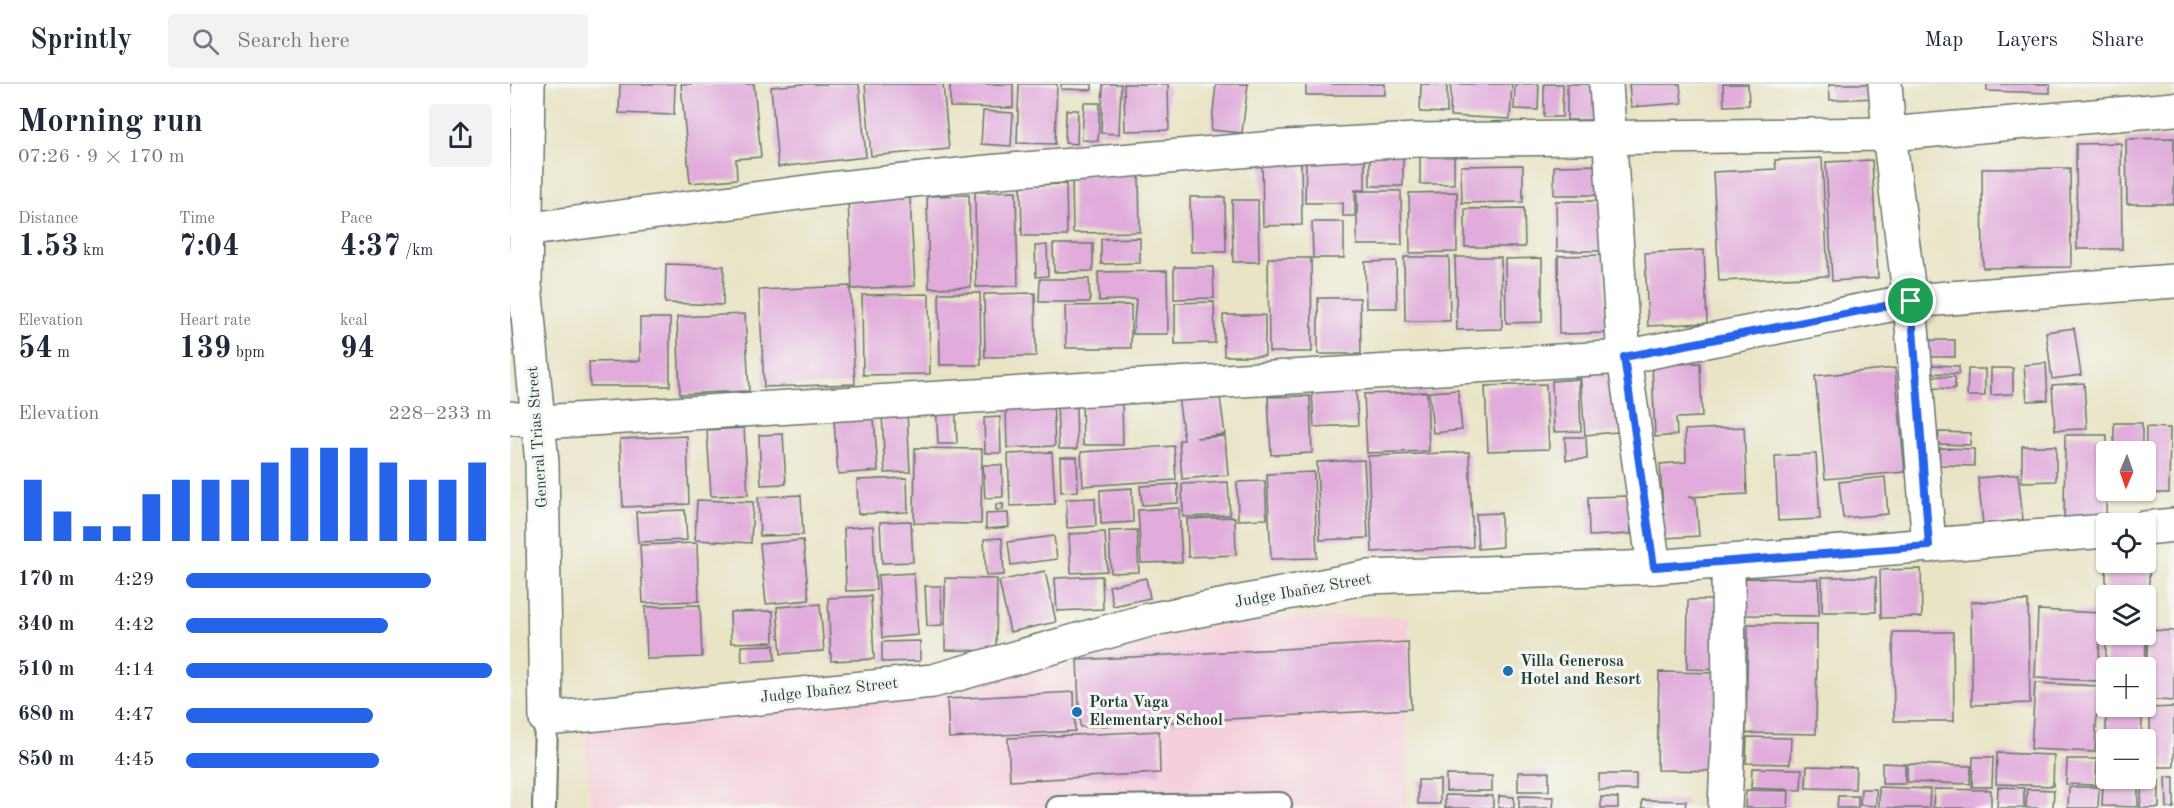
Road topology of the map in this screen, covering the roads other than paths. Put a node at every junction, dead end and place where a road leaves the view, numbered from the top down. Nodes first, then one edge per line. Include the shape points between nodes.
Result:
1 (528, 84) edge
2 (1606, 84) edge
3 (1886, 84) edge
4 (2174, 109) edge
5 (1889, 134) junction
6 (1611, 140) junction
7 (524, 230) junction
8 (2174, 280) edge
9 (1911, 301) junction
10 (1624, 357) junction
11 (525, 420) edge
12 (2174, 525) edge
13 (2156, 527) edge
14 (2096, 532) edge
15 (1929, 546) junction
16 (1728, 562) junction
17 (1654, 567) junction
18 (546, 719) junction
19 (1280, 804) dead end
20 (544, 808) edge
21 (1058, 808) edge
22 (1725, 808) edge

1 - 7 street, General Trias Street
2 - 6 street
3 - 5 street
4 - 5 street
5 - 6 street
5 - 9 street
6 - 7 street via 1416,140 1142,159 822,190
6 - 10 street
7 - 11 street, General Trias Street
8 - 9 street
9 - 10 street
9 - 15 street
10 - 11 street
10 - 17 street
11 - 18 street, General Trias Street
12 - 13 street
14 - 15 street, Judge Ibañez Street
15 - 16 street, Judge Ibañez Street
16 - 17 street, Judge Ibañez Street
16 - 22 street
17 - 18 street, Judge Ibañez Street via 1368,577 1149,620 933,681
18 - 20 lane
19 - 21 lane

